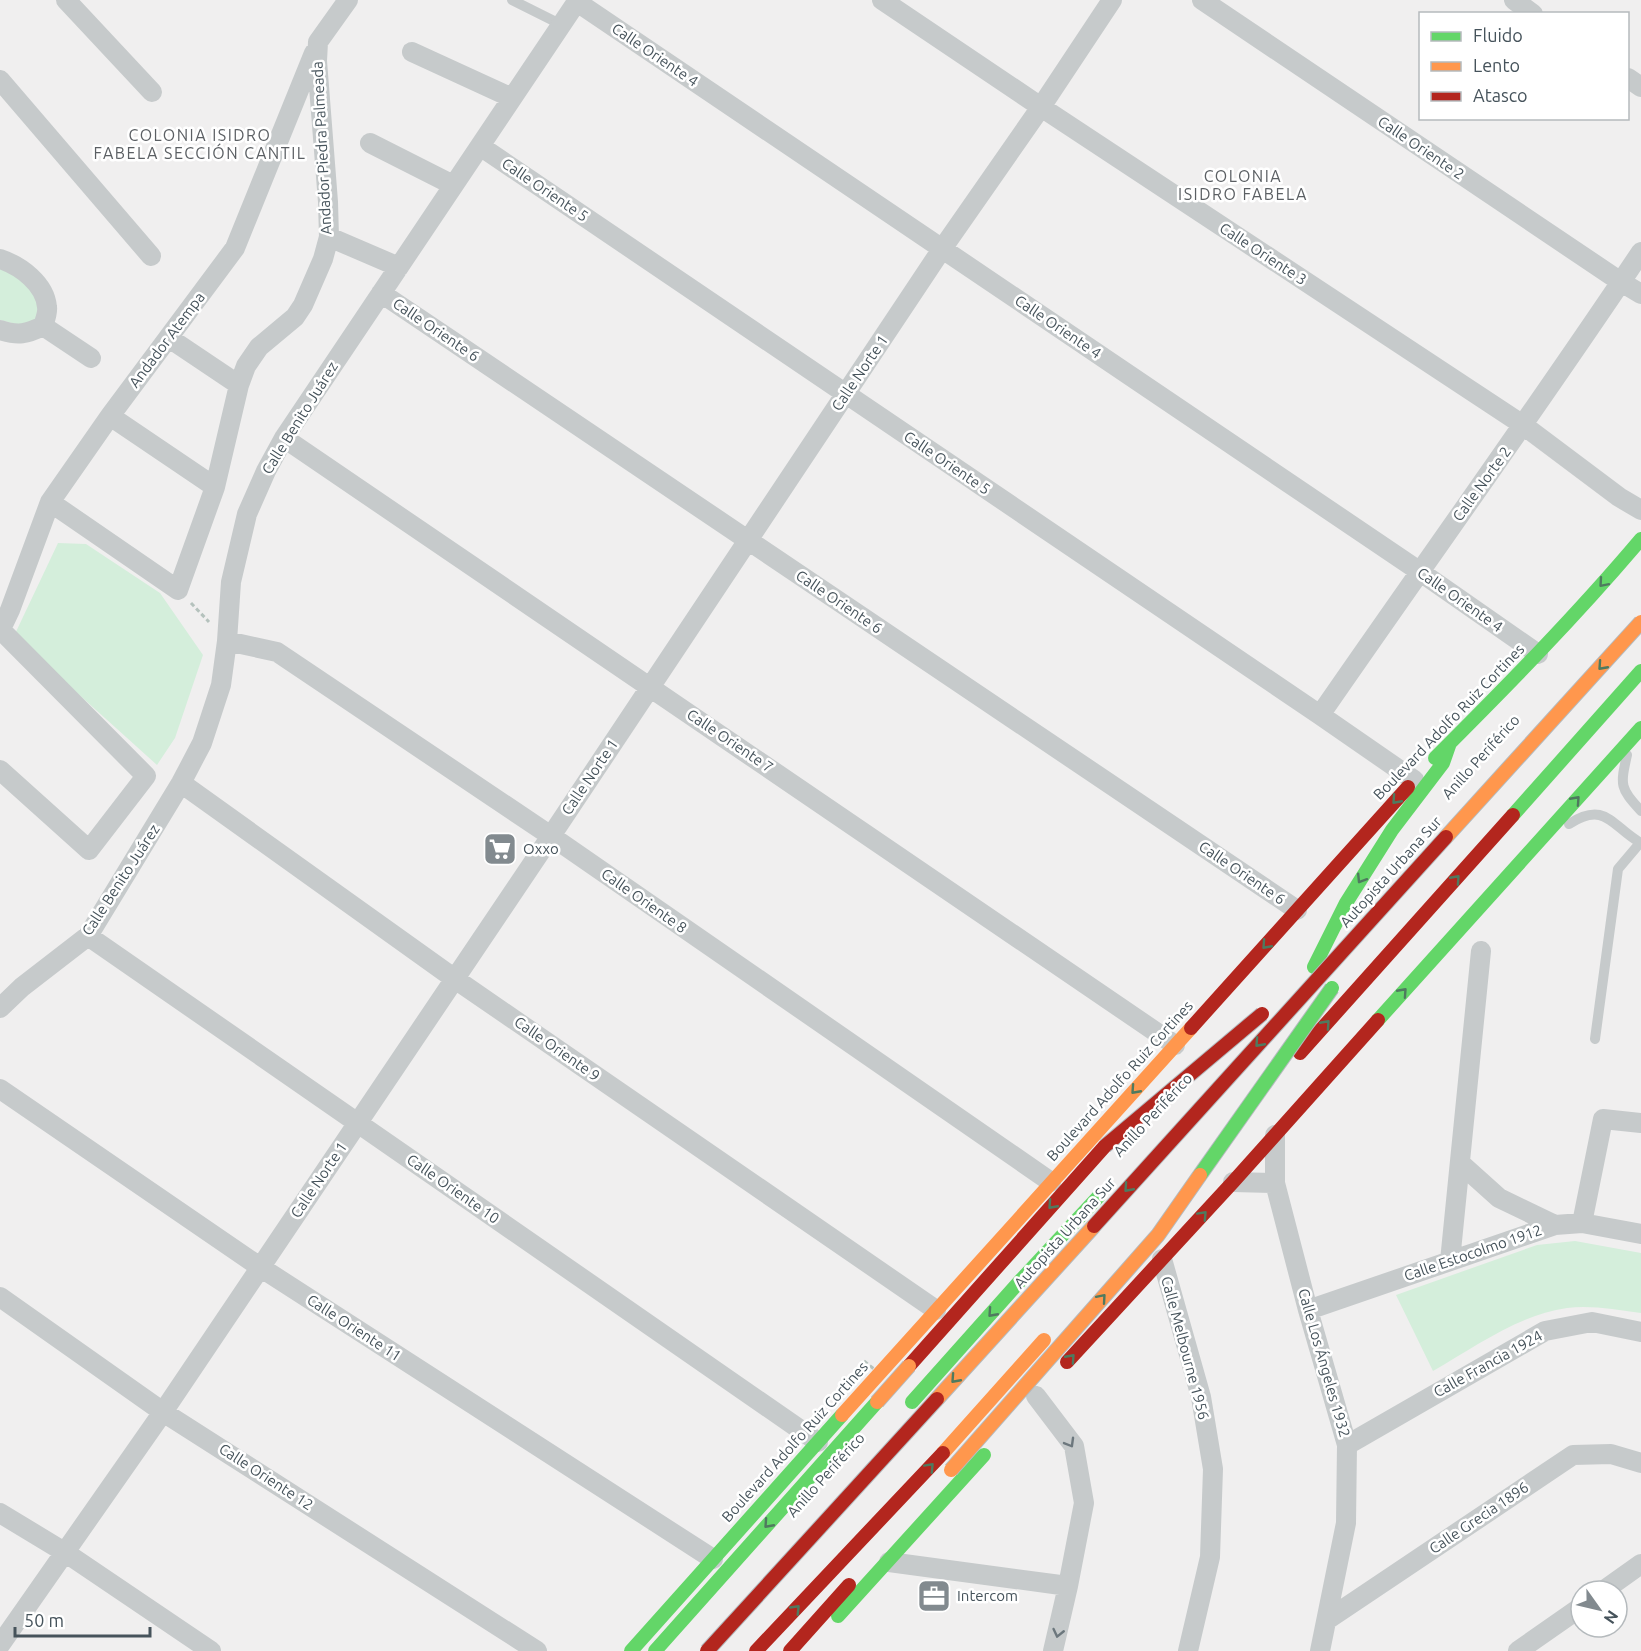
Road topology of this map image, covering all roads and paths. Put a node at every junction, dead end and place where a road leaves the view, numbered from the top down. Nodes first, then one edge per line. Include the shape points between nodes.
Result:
1 (66, 0) edge
2 (348, 0) edge
3 (512, 0) edge
4 (882, 0) edge
5 (1112, 0) edge
6 (1202, 0) edge
7 (1514, 0) edge
8 (578, 1) edge
9 (1530, 12) edge
10 (562, 25) junction
11 (318, 42) junction
12 (412, 52) dead end
13 (0, 80) edge
14 (152, 92) dead end
15 (512, 98) junction
16 (1041, 107) junction
17 (370, 143) dead end
18 (480, 146) junction
19 (453, 185) junction
20 (328, 237) junction
21 (942, 249) junction
22 (1641, 252) edge
23 (151, 256) dead end
24 (0, 260) edge
25 (399, 267) junction
26 (1621, 282) junction
27 (381, 293) junction
28 (1641, 294) edge
29 (43, 326) junction
30 (0, 330) edge
31 (169, 338) junction
32 (91, 358) dead end
33 (239, 385) junction
34 (845, 394) junction
35 (110, 416) junction
36 (1523, 425) junction
37 (284, 438) junction
38 (215, 487) junction
39 (51, 502) junction
40 (1641, 510) edge
41 (1641, 538) edge
42 (748, 541) junction
43 (1419, 571) junction
44 (178, 590) junction
45 (1637, 618) edge
46 (0, 631) edge
47 (227, 641) junction
48 (1538, 654) junction
49 (1641, 671) edge
50 (650, 687) junction
51 (1320, 714) junction
52 (1641, 728) edge
53 (1630, 740) junction
54 (1450, 743) junction
55 (1528, 767) dead end
56 (0, 770) edge
57 (1414, 780) junction
58 (181, 783) junction
59 (1641, 811) edge
60 (551, 836) junction
61 (1640, 843) edge
62 (1536, 845) junction
63 (1297, 910) junction
64 (88, 936) junction
65 (1356, 936) junction
66 (1481, 951) dead end
67 (1314, 967) junction
68 (455, 979) junction
69 (1337, 982) dead end
70 (0, 1008) edge
71 (1595, 1039) dead end
72 (1175, 1046) junction
73 (1270, 1051) dead end
74 (0, 1089) edge
75 (1200, 1089) dead end
76 (358, 1123) junction
77 (1641, 1123) edge
78 (1275, 1135) junction
79 (1460, 1163) junction
80 (1051, 1182) junction
81 (1233, 1182) junction
82 (1275, 1183) junction
83 (1110, 1185) dead end
84 (1153, 1218) dead end
85 (1582, 1223) junction
86 (1555, 1225) junction
87 (1641, 1234) edge
88 (1162, 1259) junction
89 (1450, 1261) junction
90 (260, 1268) junction
91 (1089, 1293) dead end
92 (0, 1297) edge
93 (936, 1310) junction
94 (1308, 1310) junction
95 (1641, 1332) edge
96 (1050, 1334) dead end
97 (1060, 1370) dead end
98 (1036, 1396) dead end
99 (163, 1412) junction
100 (903, 1413) dead end
101 (818, 1442) junction
102 (1347, 1445) junction
103 (1641, 1463) edge
104 (943, 1479) dead end
105 (0, 1513) edge
106 (900, 1528) dead end
107 (785, 1545) dead end
108 (66, 1552) junction
109 (713, 1559) junction
110 (889, 1562) junction
111 (1641, 1564) edge
112 (1620, 1579) edge
113 (1068, 1586) junction
114 (1569, 1615) edge
115 (1327, 1620) junction
116 (0, 1645) edge
117 (211, 1651) edge
118 (537, 1651) edge
119 (631, 1651) edge
120 (655, 1651) edge
121 (692, 1651) edge
122 (707, 1651) edge
123 (756, 1651) edge
124 (790, 1651) edge
125 (806, 1651) edge
126 (1053, 1651) edge
127 (1188, 1651) edge
128 (1320, 1651) edge
129 (1518, 1651) edge

1 - 14 street
2 - 11 street, Andador Piedra Palmeada
3 - 10 lane
4 - 16 street, Calle Oriente 3
5 - 16 street, Calle Norte 1
6 - 26 street, Calle Oriente 2
7 - 9 street
8 - 10 street, Calle Benito Juárez
8 - 21 street, Calle Oriente 4
10 - 15 street, Calle Benito Juárez
11 - 20 street, Andador Piedra Palmeada
11 - 31 street, Andador Atempa via 235,248
12 - 15 street
13 - 23 street
15 - 18 street, Calle Benito Juárez
16 - 21 street, Calle Norte 1
16 - 36 street, Calle Oriente 3
17 - 19 street
18 - 19 street, Calle Benito Juárez
18 - 34 street, Calle Oriente 5
19 - 25 street, Calle Benito Juárez
20 - 25 street
20 - 33 street, Andador Piedra Palmeada via 303,305 259,346
21 - 34 street, Calle Norte 1
21 - 43 street, Calle Oriente 4
22 - 26 street, Calle Norte 2
24 - 29 street via 24,272 45,295 48,310
25 - 27 street, Calle Benito Juárez
26 - 28 street, Calle Oriente 2
26 - 36 street, Calle Norte 2
27 - 37 street, Calle Benito Juárez
27 - 42 street, Calle Oriente 6
29 - 30 street via 28,333
29 - 32 street
31 - 33 street
31 - 35 street, Andador Atempa
33 - 38 street, Andador Piedra Palmeada
34 - 42 street, Calle Norte 1
34 - 51 street, Calle Oriente 5
35 - 38 street
35 - 39 street, Andador Atempa
36 - 40 street, Calle Oriente 3
36 - 43 street, Calle Norte 2
37 - 47 street, Calle Benito Juárez via 247,514 231,582
37 - 50 street, Calle Oriente 7
38 - 44 street, Andador Piedra Palmeada
39 - 44 street
39 - 46 street, Andador Atempa
41 -> 48 main road, Boulevard Adolfo Ruiz Cortines
42 - 50 street, Calle Norte 1
42 - 63 street, Calle Oriente 6
43 - 48 street, Calle Oriente 4
43 - 51 street, Calle Norte 2
44 - 47 path
45 -> 65 main road, Autopista Urbana Sur, bridge
45 - 67 main road, Anillo Periférico
46 - 56 street via 146,776 90,850
47 - 58 street, Calle Benito Juárez via 221,684 209,724
47 - 60 street, Calle Oriente 8 via 277,652
48 - 54 main road, Boulevard Adolfo Ruiz Cortines
84 -> 49 main road
50 - 60 street, Calle Norte 1
50 - 72 street, Calle Oriente 7
51 - 57 street, Calle Oriente 5
52 - 53 main road
53 - 59 lane via 1622,775 1624,792
62 -> 53 main road
54 - 57 main road, Boulevard Adolfo Ruiz Cortines
54 -> 67 main road via 1443,763 1392,830 1346,903
55 - 73 main road, Autopista Urbana Sur
57 -> 63 main road, Boulevard Adolfo Ruiz Cortines
58 - 64 street, Calle Benito Juárez
58 - 68 street, Calle Oriente 9
60 - 68 street, Calle Norte 1
60 - 80 street, Calle Oriente 8
61 - 62 lane via 1606,816 1595,814 1580,817
61 - 71 lane via 1618,869
78 -> 62 main road
63 -> 72 main road, Boulevard Adolfo Ruiz Cortines
64 - 70 street, Calle Benito Juárez
64 - 76 street, Calle Oriente 10
65 -> 120 main road, bridge via 1105,1146
65 -> 122 main road, Autopista Urbana Sur, bridge
66 - 79 street
67 - 75 main road, Anillo Periférico
68 - 76 street, Calle Norte 1
68 - 93 street, Calle Oriente 9
104 -> 69 main road, bridge via 1158,1234
72 -> 80 main road, Boulevard Adolfo Ruiz Cortines
74 - 90 street, Calle Oriente 11
76 - 90 street, Calle Norte 1
76 - 101 street, Calle Oriente 10
77 - 85 street via 1603,1119
78 - 81 main road
78 - 82 street, Calle Los Ángeles 1932
79 - 86 street via 1499,1198
79 - 89 street
80 - 93 main road, Boulevard Adolfo Ruiz Cortines
81 - 82 street
88 -> 81 main road
82 - 94 street, Calle Los Ángeles 1932
83 -> 100 main road
85 - 86 street, Calle Estocolmo 1912
85 - 87 street, Calle Estocolmo 1912
86 - 89 street, Calle Estocolmo 1912
97 -> 88 main road
88 - 127 street, Calle Melbourne 1956 via 1201,1397 1213,1469 1210,1557
89 - 94 street, Calle Estocolmo 1912
90 - 99 street, Calle Norte 1
90 - 109 street, Calle Oriente 11
91 - 110 main road via 985,1454
92 - 99 street, Calle Oriente 12
93 - 101 main road, Boulevard Adolfo Ruiz Cortines
94 - 102 street, Calle Los Ángeles 1932
95 - 102 street, Calle Francia 1924 via 1592,1322 1545,1331
123 -> 96 main road
98 -> 113 street via 1074,1446 1084,1503
99 - 108 street, Calle Norte 1
99 - 118 street, Calle Oriente 12
101 - 109 main road, Boulevard Adolfo Ruiz Cortines
102 - 115 street, Calle Los Ángeles 1932 via 1346,1523
103 - 115 street, Calle Grecia 1896 via 1611,1454 1573,1455
105 - 108 street
106 - 124 main road
107 - 121 main road
108 - 116 street, Calle Norte 1
108 - 117 street
109 - 119 main road, Boulevard Adolfo Ruiz Cortines
110 - 113 street
110 - 125 main road
111 - 112 street
113 -> 126 street
114 - 129 street
115 - 128 street, Calle Los Ángeles 1932

